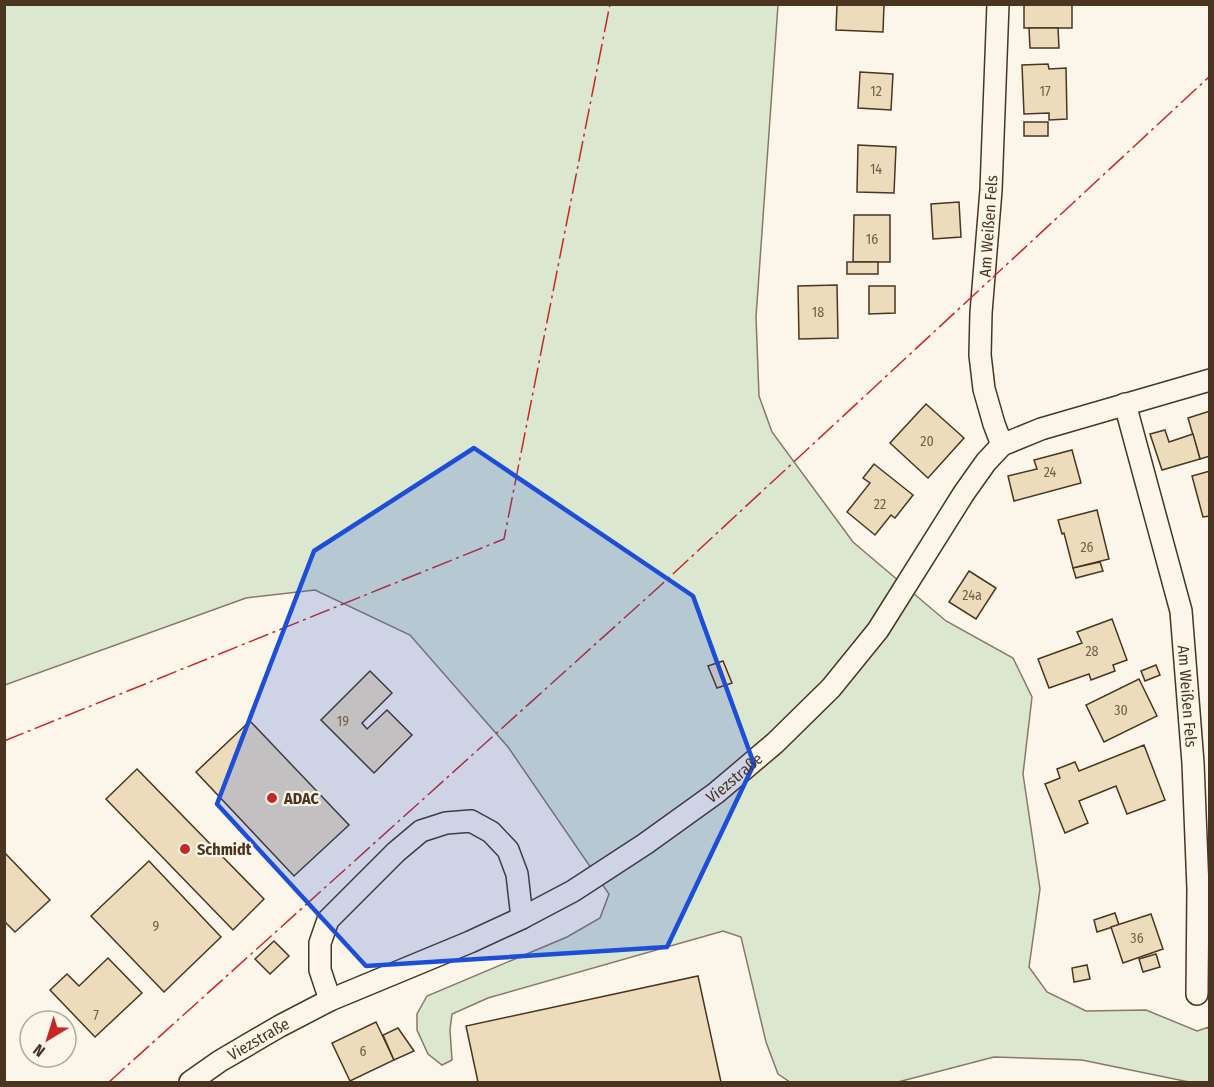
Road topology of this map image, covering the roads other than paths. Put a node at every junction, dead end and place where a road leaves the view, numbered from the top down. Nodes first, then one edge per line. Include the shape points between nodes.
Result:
1 (998, 4) edge
2 (1209, 380) edge
3 (1125, 405) junction
4 (1002, 445) junction
5 (522, 918) junction
6 (1197, 994) dead end
7 (330, 1000) junction
8 (190, 1083) edge

1 - 4 street, Am Weißen Fels via 980,355 984,389
2 - 3 street
3 - 4 street via 1041,429
3 - 6 street, Am Weißen Fels via 1181,610 1194,763
4 - 5 street, Viezstraße via 964,493 878,630 831,688 716,793 573,891
5 - 7 street, Viezstraße
5 - 7 street via 517,874 508,850 491,832 471,821 421,831 328,920 320,943 320,970
7 - 8 street, Viezstraße via 220,1061

